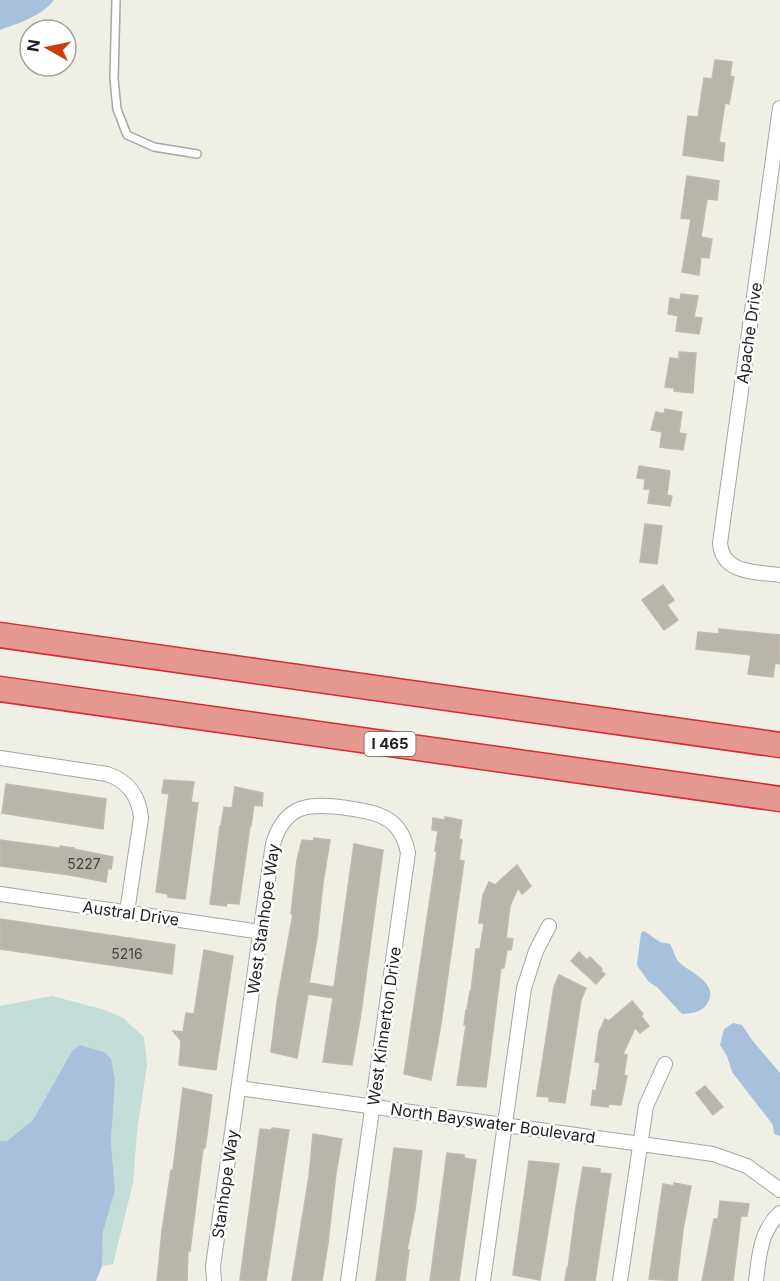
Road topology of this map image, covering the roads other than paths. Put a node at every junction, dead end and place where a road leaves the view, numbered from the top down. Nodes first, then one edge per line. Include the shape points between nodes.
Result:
1 (116, 0) edge
2 (780, 108) edge
3 (197, 154) dead end
4 (780, 575) edge
5 (0, 635) edge
6 (0, 688) edge
7 (780, 745) edge
8 (0, 758) edge
9 (780, 799) edge
10 (347, 808) joint
11 (0, 894) edge
12 (127, 912) junction
13 (549, 926) dead end
14 (261, 932) junction
15 (665, 1064) dead end
16 (239, 1088) junction
17 (373, 1106) junction
18 (506, 1125) junction
19 (639, 1143) junction
20 (780, 1190) edge
21 (780, 1213) edge
22 (214, 1281) edge
23 (348, 1281) edge
24 (483, 1281) edge
25 (620, 1281) edge
26 (756, 1281) edge

1 - 3 lane via 114,79 117,109 127,135 154,147
2 - 4 street, Apache Drive via 720,543 723,557 730,564 743,570
5 - 7 highway
6 - 9 highway, I 465
8 - 12 street via 107,774 119,778 132,790 141,818
10 - 14 street, West Stanhope Way via 308,806 284,820 273,844
10 - 17 street, West Kinnerton Drive via 392,821 400,830 408,854
11 - 12 street, Austral Drive
12 - 14 street, Austral Drive
13 - 18 street via 524,988
14 - 16 street, West Stanhope Way
15 - 19 street via 646,1106
16 - 17 street, North Bayswater Boulevard
16 - 22 street, Stanhope Way
17 - 18 street, North Bayswater Boulevard
17 - 23 street, West Kinnerton Drive
18 - 19 street, North Bayswater Boulevard
18 - 24 street
19 - 20 street, North Bayswater Boulevard via 725,1157 757,1172
19 - 25 street
21 - 26 street via 761,1244

